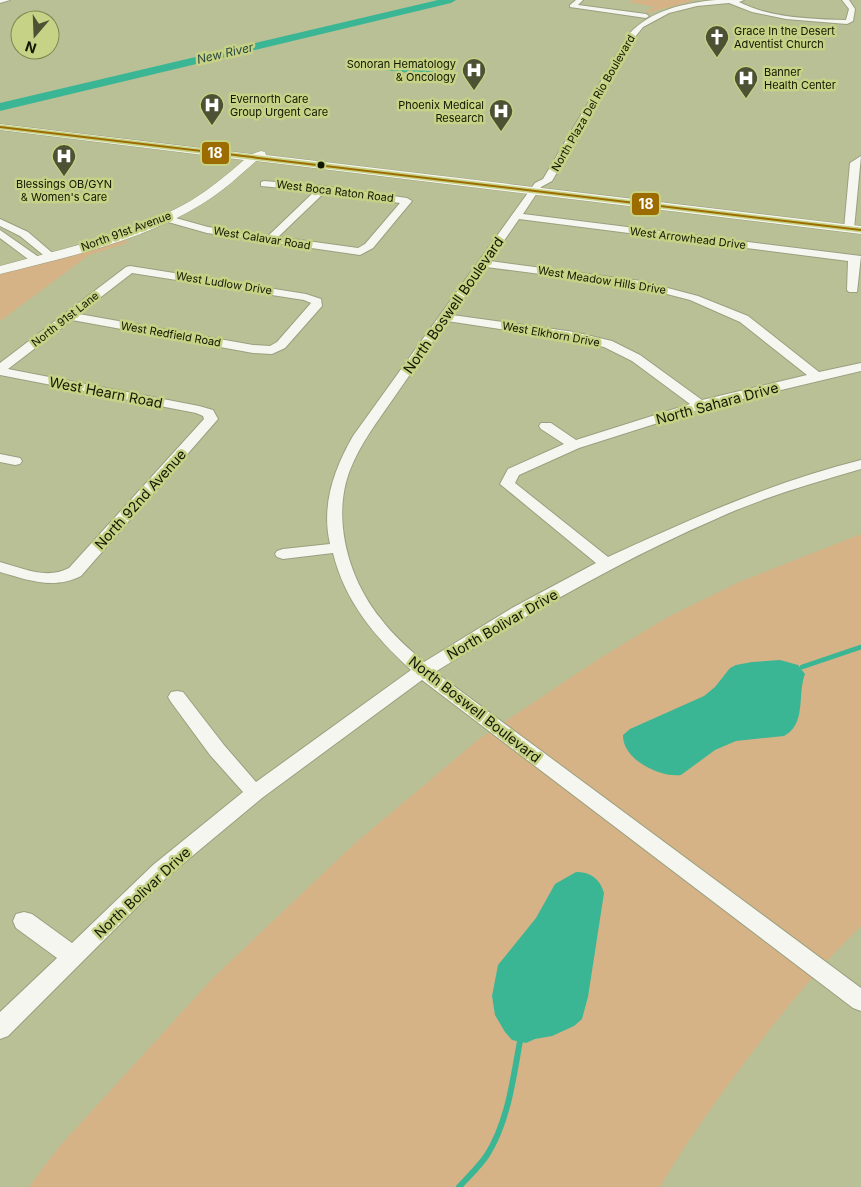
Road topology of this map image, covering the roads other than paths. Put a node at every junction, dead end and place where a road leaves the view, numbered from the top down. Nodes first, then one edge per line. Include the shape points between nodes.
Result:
1 (7, 0) edge
2 (580, 0) edge
3 (713, 0) edge
4 (729, 0) edge
5 (741, 0) edge
6 (838, 0) edge
7 (844, 0) edge
8 (0, 1) edge
9 (676, 8) junction
10 (646, 16) junction
11 (637, 25) junction
12 (624, 33) dead end
13 (617, 45) dead end
14 (622, 54) junction
15 (601, 71) dead end
16 (612, 72) junction
17 (588, 91) dead end
18 (599, 92) junction
19 (575, 113) dead end
20 (587, 114) junction
21 (1, 124) edge
22 (553, 149) dead end
23 (565, 150) junction
24 (251, 153) junction
25 (861, 159) edge
26 (264, 184) dead end
27 (536, 184) junction
28 (323, 189) junction
29 (180, 199) junction
30 (516, 216) junction
31 (165, 218) junction
32 (0, 222) edge
33 (855, 226) edge
34 (0, 234) edge
35 (270, 239) junction
36 (360, 252) joint
37 (40, 254) junction
38 (858, 259) edge
39 (0, 261) edge
40 (482, 263) junction
41 (130, 269) joint
42 (0, 270) edge
43 (852, 290) dead end
44 (71, 316) junction
45 (444, 317) junction
46 (272, 350) joint
47 (861, 367) edge
48 (0, 370) edge
49 (817, 376) junction
50 (700, 405) junction
51 (211, 416) joint
52 (546, 426) dead end
53 (574, 446) junction
54 (0, 458) edge
55 (15, 461) dead end
56 (861, 464) edge
57 (337, 548) junction
58 (283, 554) dead end
59 (607, 564) junction
60 (0, 567) edge
61 (422, 671) junction
62 (178, 697) dead end
63 (255, 793) junction
64 (24, 921) dead end
65 (73, 957) junction
66 (861, 1001) edge
67 (0, 1028) edge

1 - 8 street
2 - 10 street via 572,6
3 - 9 street, North Plaza Del Rio Boulevard
4 - 5 street, North Plaza Del Rio Boulevard
4 - 7 street via 752,10 847,22 852,9
4 - 9 street, North Plaza Del Rio Boulevard
6 - 7 street
9 - 10 street, North Plaza Del Rio Boulevard
9 - 11 street, North Plaza Del Rio Boulevard
10 - 11 street, North Plaza Del Rio Boulevard
11 - 12 street, North Plaza Del Rio Boulevard
11 - 14 street, North Plaza Del Rio Boulevard
13 - 14 street, North Plaza Del Rio Boulevard via 611,55
14 - 16 street, North Plaza Del Rio Boulevard
15 - 16 street
16 - 18 street, North Plaza Del Rio Boulevard
17 - 18 street
18 - 20 street, North Plaza Del Rio Boulevard
19 - 20 street
20 - 23 street, North Plaza Del Rio Boulevard
21 - 24 main road
21 - 24 main road via 21,122
22 - 23 street
23 - 27 street, North Plaza Del Rio Boulevard via 547,181
24 - 27 main road
24 - 29 main road, North 91st Avenue
24 - 31 main road, North 91st Avenue via 212,192
25 - 33 street via 855,163
26 - 28 street, West Boca Raton Road
27 - 30 street, North Boswell Boulevard
27 - 33 main road
28 - 35 street
28 - 36 street, West Boca Raton Road via 407,201 369,246
29 - 31 main road via 165,213
29 - 37 main road, North 91st Avenue via 130,222
30 - 38 street, West Arrowhead Drive
30 - 40 street, North Boswell Boulevard
31 - 35 street, West Calavar Road via 197,228
31 - 37 main road, North 91st Avenue via 116,236
32 - 37 street via 24,234
34 - 37 street
35 - 36 street, West Calavar Road
37 - 39 main road, North 91st Avenue
37 - 42 main road, North 91st Avenue
38 - 43 street
40 - 45 street, North Boswell Boulevard
40 - 49 street, West Meadow Hills Drive via 641,284 694,298 744,319
41 - 44 street, North 91st Lane
41 - 46 street, West Ludlow Drive via 317,301 281,345
44 - 46 street, West Redfield Road
44 - 48 street, North 91st Lane
45 - 50 street, West Elkhorn Drive via 608,344 636,358
45 - 57 street, North Boswell Boulevard via 345,461 335,500
47 - 49 street, North Sahara Drive
48 - 51 street, West Hearn Road via 199,410
49 - 50 street, North Sahara Drive
50 - 53 street, North Sahara Drive
51 - 60 street, North 92nd Avenue via 207,425 79,568 63,578 42,578
52 - 53 street
53 - 59 street, North Sahara Drive via 513,472 507,484
54 - 55 street
56 - 59 street, North Bolivar Drive via 713,514
57 - 58 street
57 - 61 street, North Boswell Boulevard via 352,585 375,624
59 - 61 street, North Bolivar Drive via 518,612
61 - 63 street, North Bolivar Drive
61 - 66 street, North Boswell Boulevard
62 - 63 street via 217,750
63 - 65 street, North Bolivar Drive via 160,871
64 - 65 street
65 - 67 street, North Bolivar Drive

